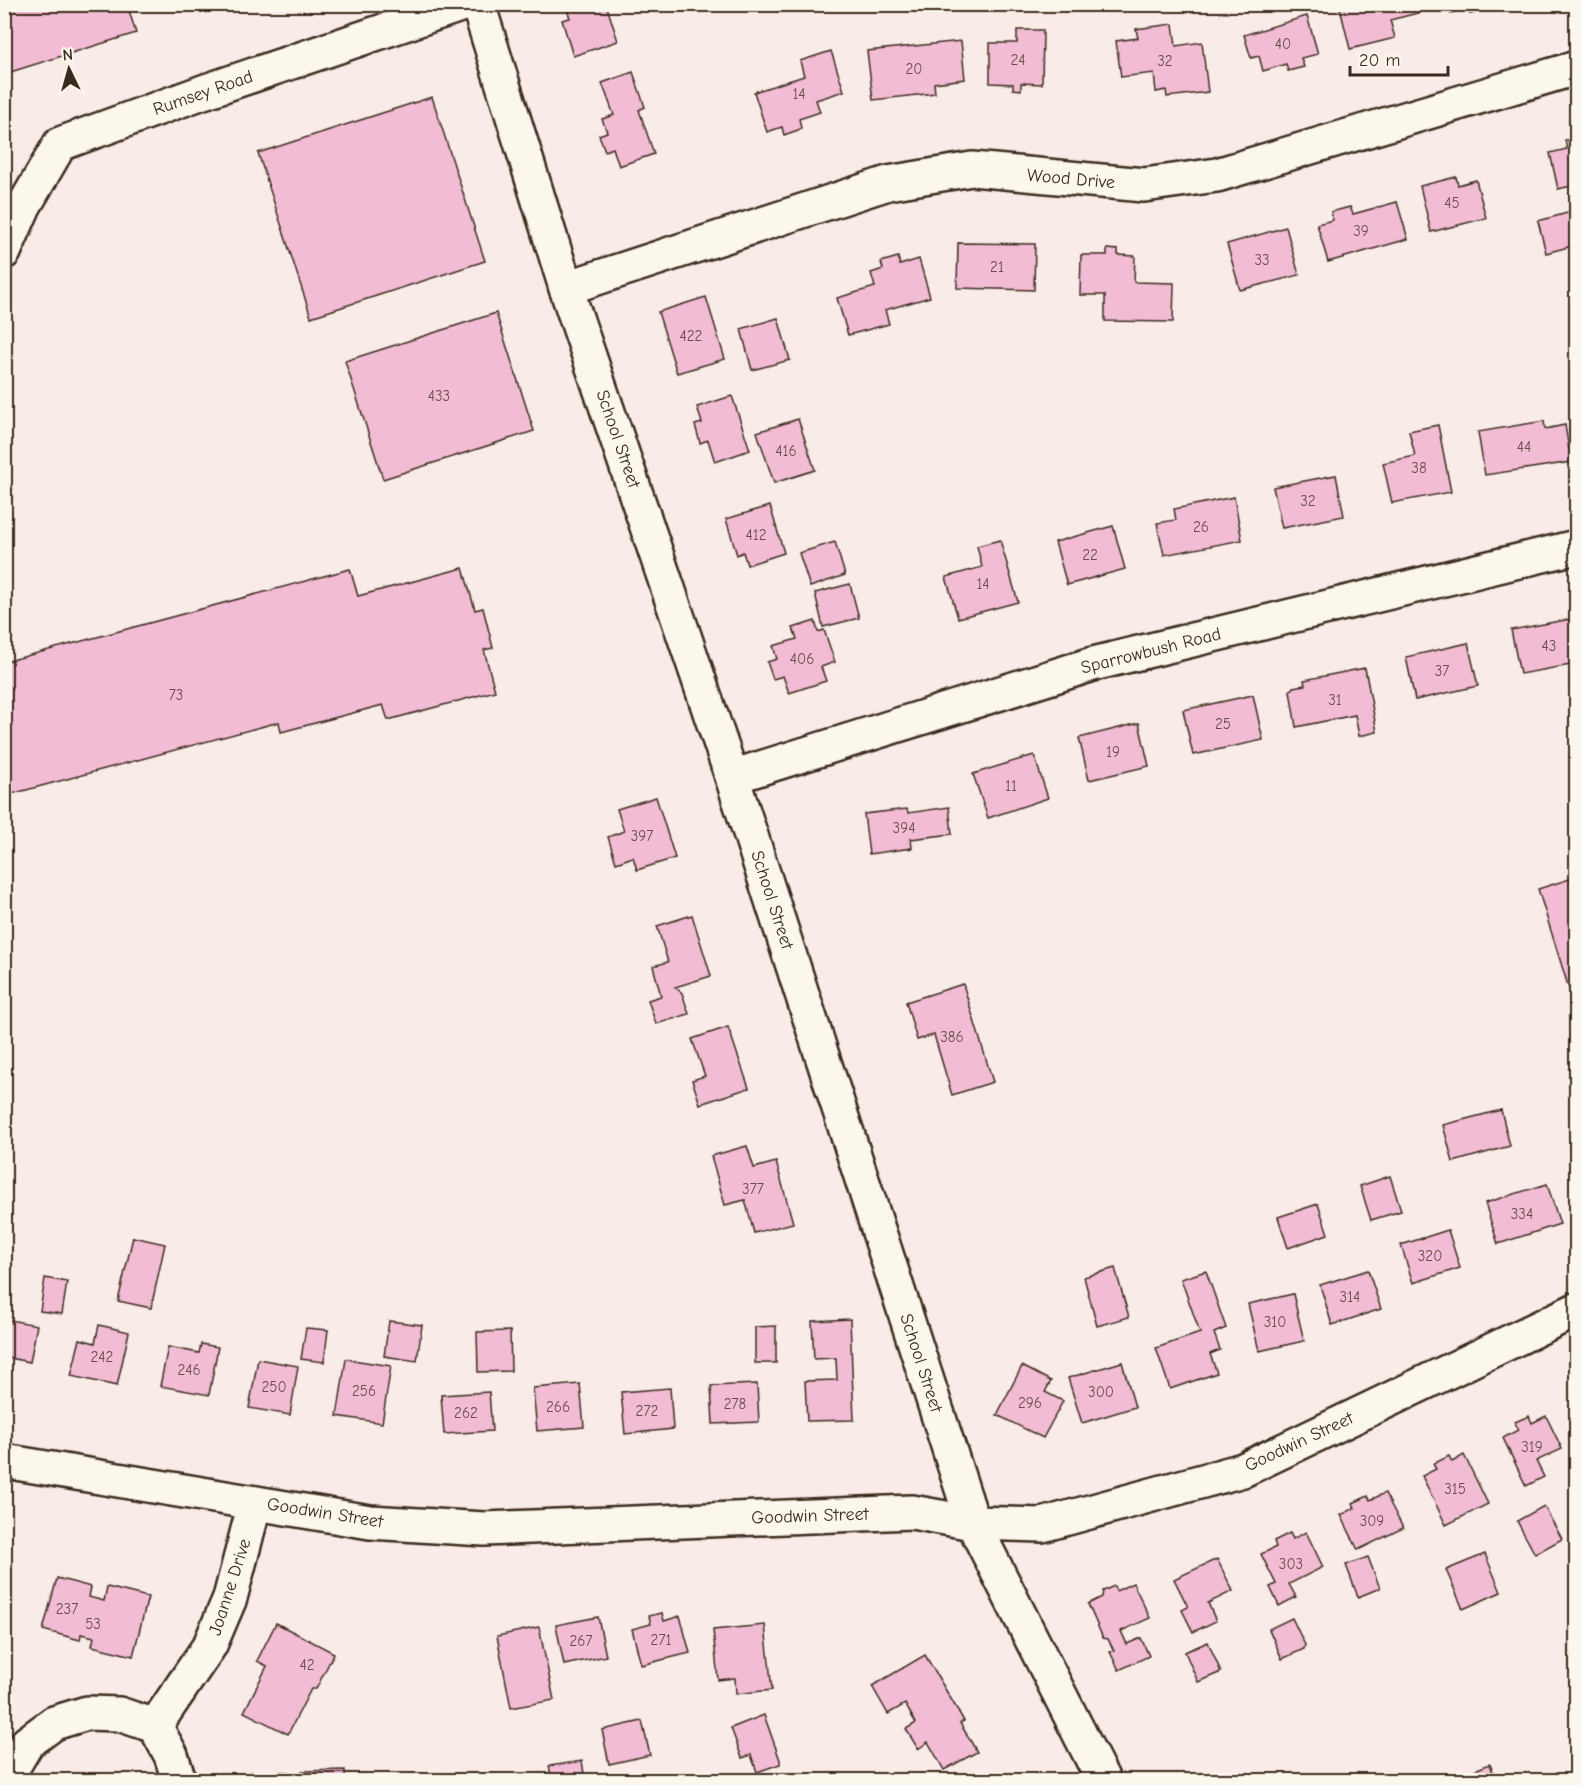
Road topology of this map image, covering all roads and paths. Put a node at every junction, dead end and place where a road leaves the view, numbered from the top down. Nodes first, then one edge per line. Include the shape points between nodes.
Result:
1 (463, 4) edge
2 (478, 4) edge
3 (1576, 68) edge
4 (4, 252) edge
5 (566, 288) junction
6 (1576, 547) edge
7 (732, 777) junction
8 (1576, 1310) edge
9 (4, 1461) edge
10 (255, 1503) junction
11 (974, 1523) junction
12 (155, 1726) junction
13 (5, 1780) edge
14 (179, 1780) edge
15 (1103, 1780) edge

1 - 4 street, Rumsey Road via 60,144 24,206
2 - 5 street, School Street
3 - 5 street, Wood Drive via 1216,175 1144,185 972,170 888,183
5 - 7 street, School Street
6 - 7 street, Sparrowbush Road via 1093,664
7 - 11 street, School Street
8 - 11 street, Goodwin Street via 1243,1470 1042,1525
9 - 10 street, Goodwin Street
10 - 11 street, Goodwin Street via 370,1522 484,1529 912,1512
10 - 12 street, Joanne Drive via 230,1598 210,1645
11 - 15 street, School Street
12 - 13 street via 119,1714 87,1713 54,1723 27,1743
12 - 14 street

